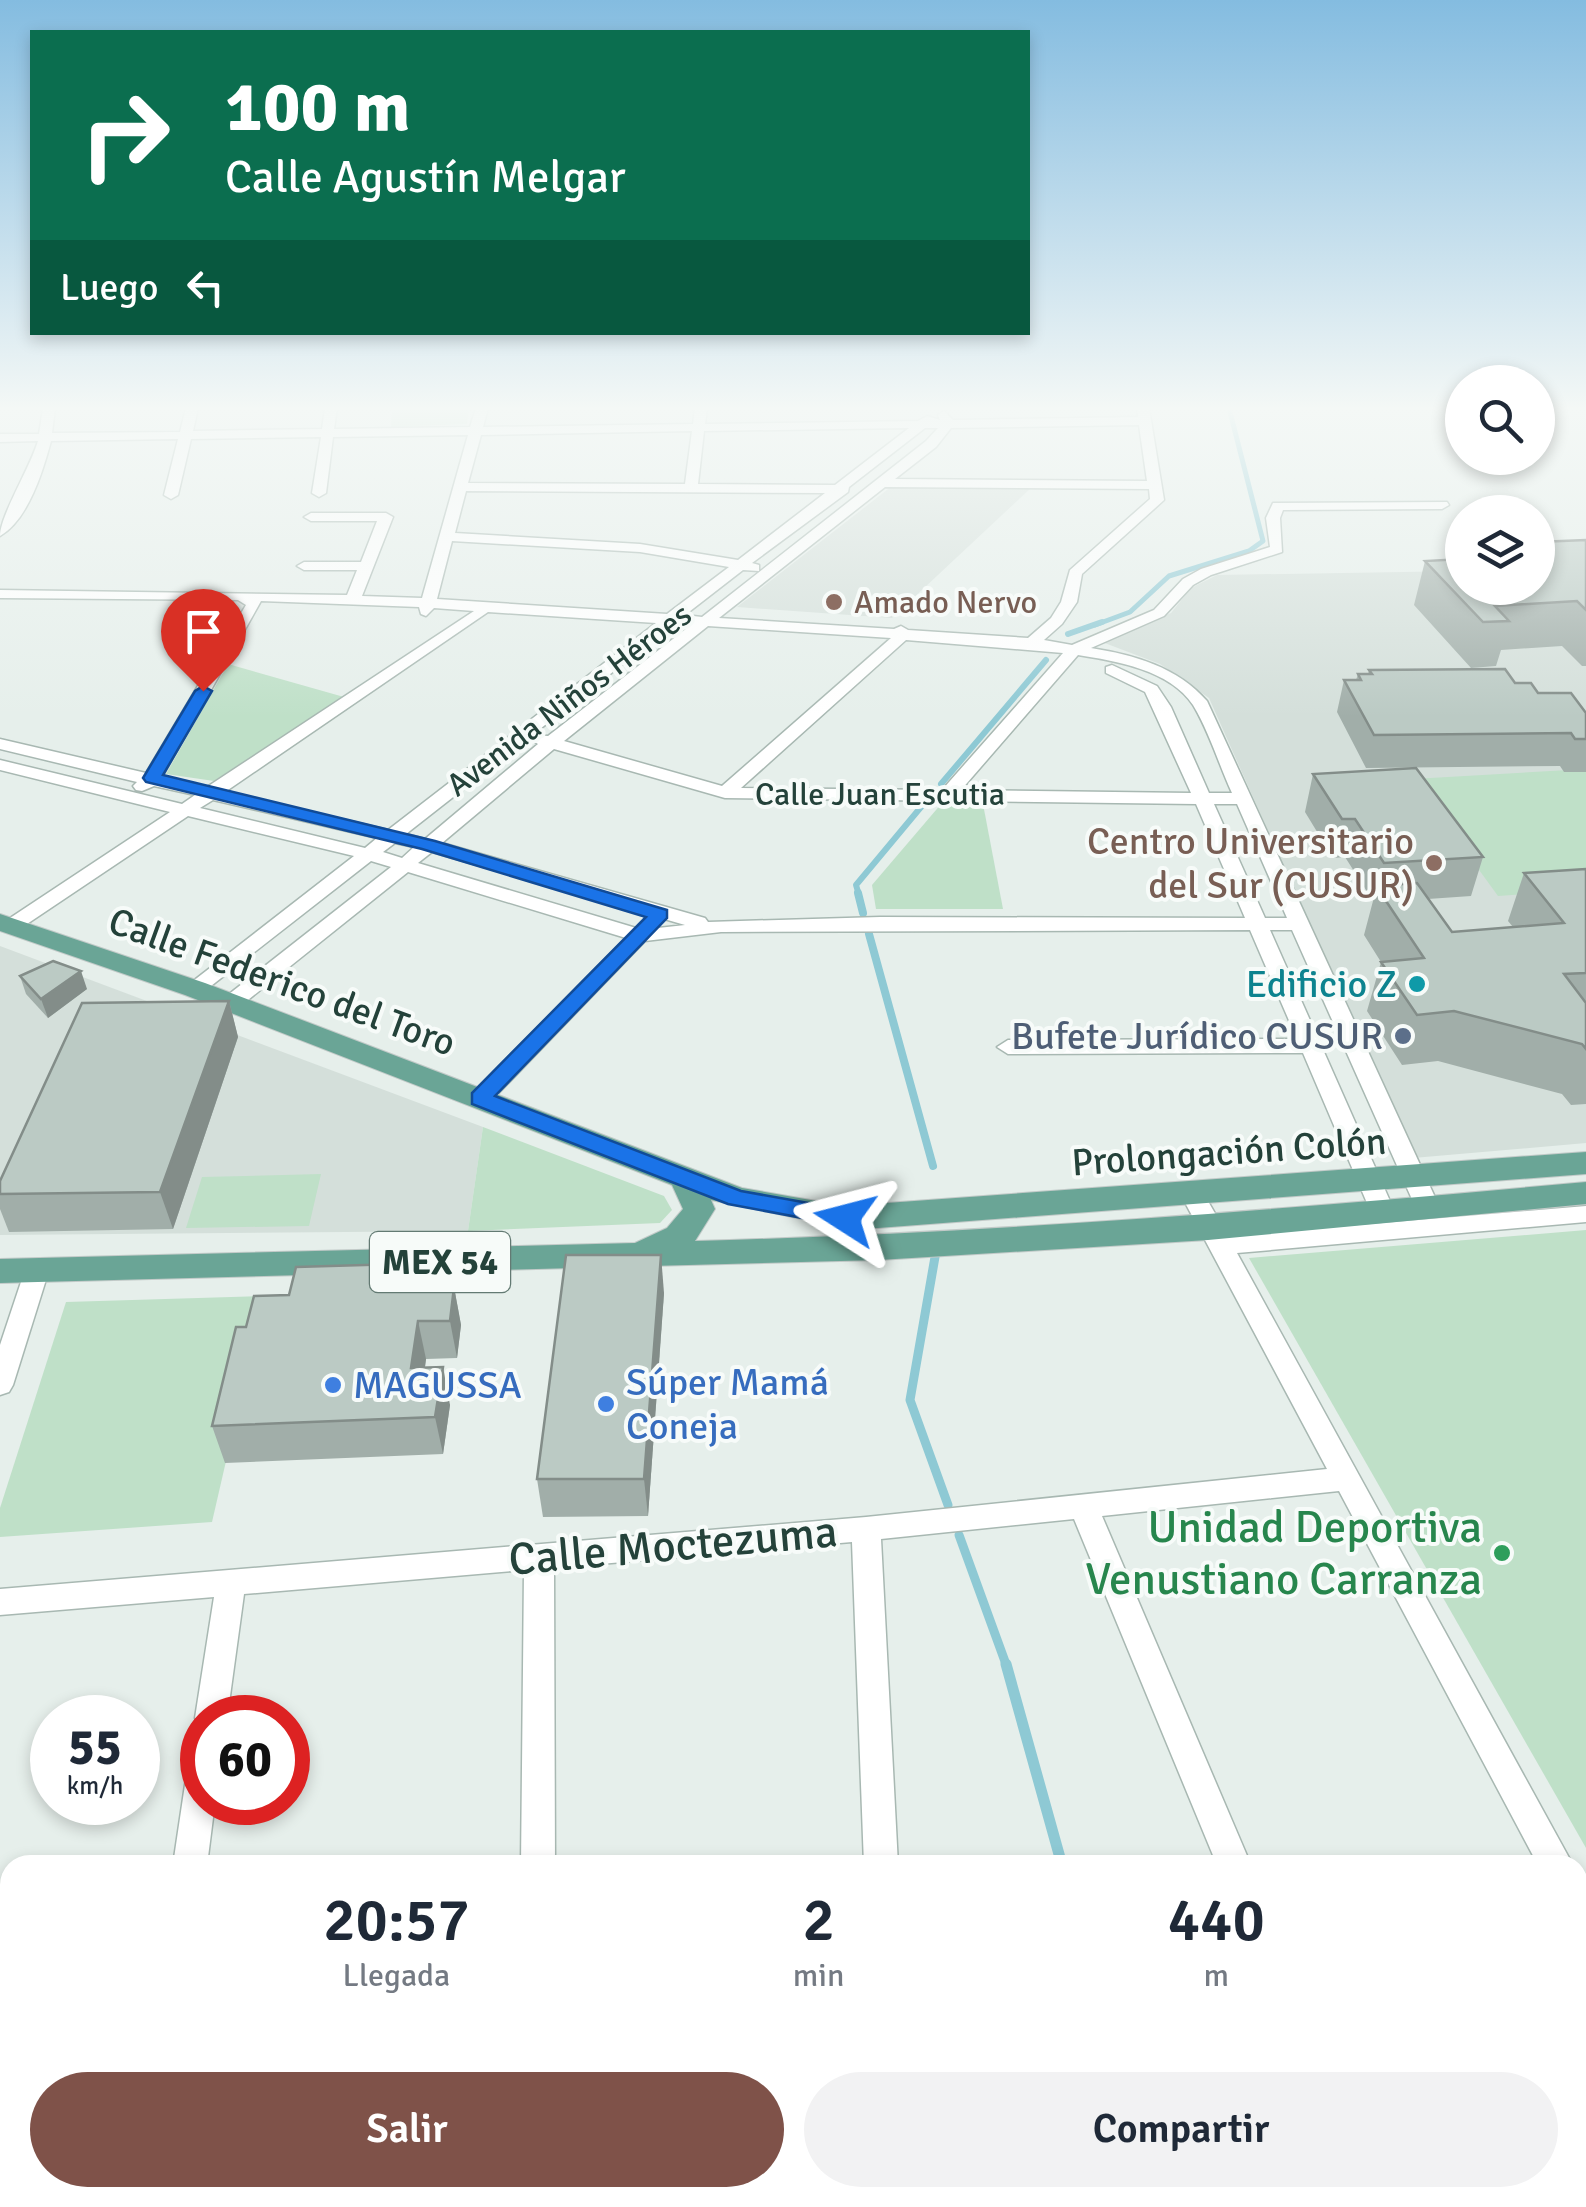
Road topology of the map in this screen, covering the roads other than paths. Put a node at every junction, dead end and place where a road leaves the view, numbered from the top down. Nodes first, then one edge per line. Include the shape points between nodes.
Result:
1 (16, 511) edge
2 (455, 511) edge
3 (813, 511) edge
4 (846, 511) edge
5 (1148, 511) edge
6 (1276, 511) edge
7 (311, 518) dead end
8 (0, 532) edge
9 (448, 537) junction
10 (304, 566) dead end
11 (368, 566) junction
12 (744, 566) junction
13 (767, 572) junction
14 (0, 594) edge
15 (248, 600) junction
16 (354, 600) junction
17 (427, 607) junction
18 (482, 610) junction
19 (673, 621) junction
20 (706, 624) junction
21 (899, 635) junction
22 (1032, 643) junction
23 (1070, 653) junction
24 (525, 735) junction
25 (550, 743) junction
26 (0, 744) edge
27 (0, 765) edge
28 (152, 778) junction
29 (724, 792) junction
30 (950, 792) junction
31 (211, 793) junction
32 (131, 794) junction
33 (1204, 800) junction
34 (1242, 800) junction
35 (189, 808) junction
36 (391, 836) junction
37 (428, 845) junction
38 (368, 854) junction
39 (406, 864) junction
40 (660, 914) junction
41 (6, 924) edge
42 (1259, 924) junction
43 (1298, 924) junction
44 (721, 926) junction
45 (642, 936) junction
46 (195, 989) junction
47 (231, 1003) junction
48 (1312, 1046) junction
49 (1008, 1047) dead end
50 (480, 1098) junction
51 (1586, 1163) edge
52 (684, 1178) junction
53 (1421, 1192) junction
54 (1586, 1193) edge
55 (1194, 1195) junction
56 (1376, 1196) junction
57 (1586, 1214) edge
58 (879, 1232) junction
59 (1213, 1237) junction
60 (630, 1258) junction
61 (37, 1270) junction
62 (0, 1271) edge
63 (0, 1386) edge
64 (1344, 1479) junction
65 (1083, 1506) junction
66 (866, 1529) junction
67 (539, 1558) junction
68 (230, 1586) junction
69 (0, 1602) edge
70 (214, 1695) edge
71 (196, 1825) edge
72 (191, 1855) edge
73 (538, 1855) edge
74 (880, 1855) edge
75 (1230, 1855) edge
76 (1551, 1855) edge

1 - 8 street
2 - 9 street
3 - 12 street, Avenida Niños Héroes
4 - 13 street, Avenida Niños Héroes
5 - 22 street via 1075,572 1063,612
6 - 23 street via 1277,549 1206,572 1158,614
7 - 11 street via 386,517
9 - 12 street via 625,546
9 - 17 street
10 - 11 street
11 - 16 street
12 - 13 street
12 - 19 street, Avenida Niños Héroes
13 - 20 street, Avenida Niños Héroes
14 - 15 street
15 - 16 street
15 - 17 street
15 - 28 street
16 - 17 street
17 - 18 street
18 - 19 street
18 - 31 street
19 - 20 street
19 - 24 street, Avenida Niños Héroes
20 - 21 street
20 - 25 street, Avenida Niños Héroes
21 - 22 street
21 - 23 street
21 - 29 street
22 - 23 street
23 - 30 street
23 - 33 street via 1152,689
23 - 34 street via 1151,668 1191,691
24 - 25 street, Calle Juan Escutia
24 - 36 street, Avenida Niños Héroes
25 - 29 street, Calle Juan Escutia
25 - 37 street, Avenida Niños Héroes
26 - 28 street
27 - 32 street
28 - 31 street
28 - 32 street
29 - 30 street, Calle Juan Escutia
30 - 33 street, Calle Juan Escutia
31 - 35 street
31 - 36 street
32 - 35 street
33 - 34 street, Calle Juan Escutia
33 - 42 street
34 - 43 street
35 - 38 street
35 - 41 street
36 - 37 street
36 - 38 street, Avenida Niños Héroes
37 - 39 street, Avenida Niños Héroes
37 - 40 street
38 - 39 street
38 - 46 street, Avenida Niños Héroes
39 - 45 street
39 - 47 street, Avenida Niños Héroes
40 - 44 street
40 - 45 street
41 - 46 main road, Calle Federico del Toro / MEX 54
42 - 43 street
42 - 44 street
42 - 48 street
43 - 53 street
44 - 45 street
45 - 50 street
46 - 47 main road, Calle Federico del Toro / MEX 54
47 - 50 main road, Calle Federico del Toro / MEX 54
48 - 49 street
48 - 56 street
50 - 52 main road, Calle Federico del Toro / MEX 54
51 - 53 main road, Prolongación Colón / MEX 54
52 - 58 main road, Calle Federico del Toro / MEX 54 via 737,1198
52 - 60 main road via 700,1209 694,1224 677,1239
53 - 54 main road, Prolongación Colón / MEX 54
53 - 56 main road, Prolongación Colón / MEX 54
55 - 56 main road, Prolongación Colón / MEX 54
55 - 58 main road, Prolongación Colón / MEX 54
55 - 59 street
56 - 59 main road, Prolongación Colón / MEX 54
57 - 59 street, Prolongación Colón
58 - 59 main road, Prolongación Colón / MEX 54
58 - 60 main road, MEX 54
59 - 64 street
60 - 61 main road, MEX 54
61 - 62 main road, MEX 54
61 - 63 street
64 - 65 street, Calle Moctezuma
64 - 76 street
65 - 66 street, Calle Moctezuma
65 - 75 street
66 - 67 street, Calle Moctezuma
66 - 74 street
67 - 68 street, Calle Moctezuma
67 - 73 street
68 - 69 street, Calle Moctezuma
68 - 70 street
71 - 72 street

